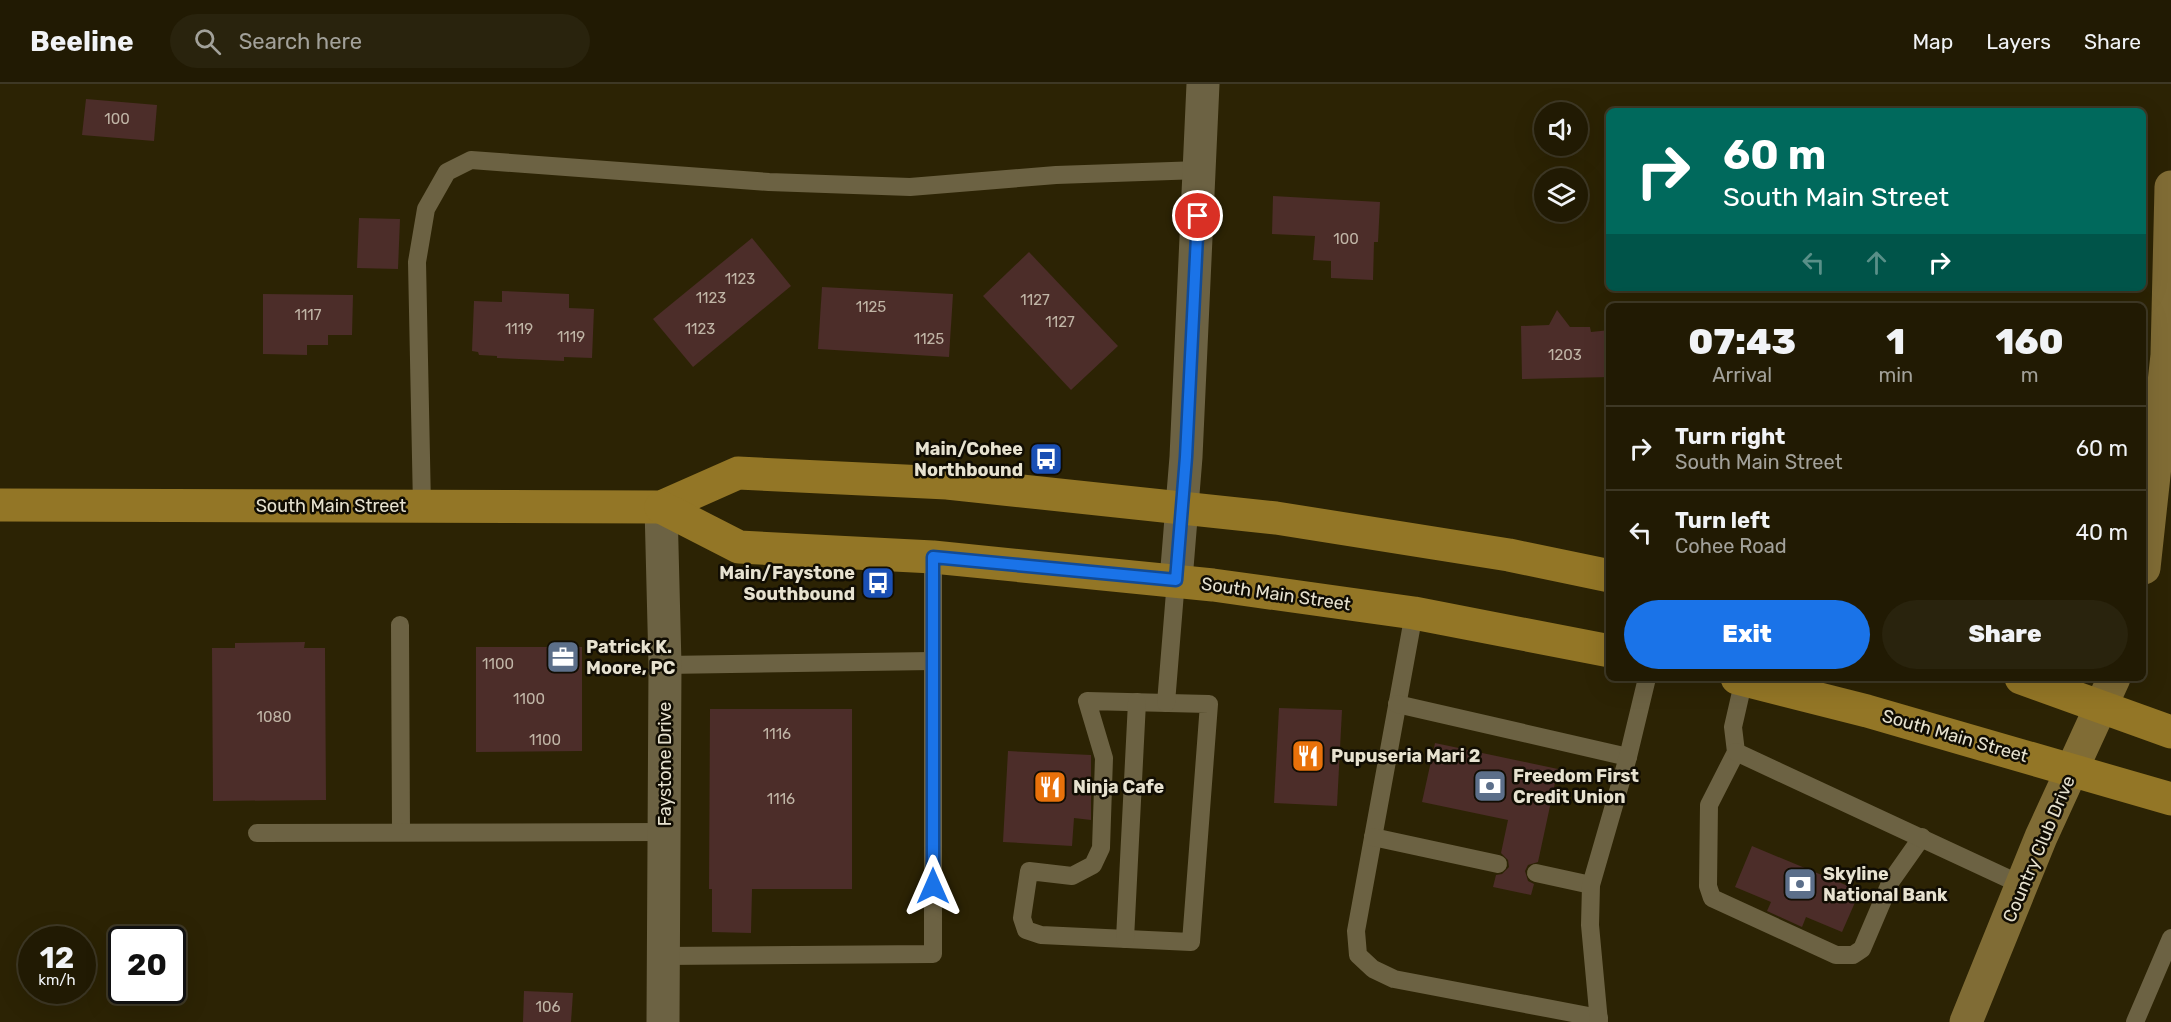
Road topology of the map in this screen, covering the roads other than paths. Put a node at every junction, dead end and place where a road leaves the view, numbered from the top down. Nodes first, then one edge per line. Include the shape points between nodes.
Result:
1 (1203, 84) edge
2 (1200, 170) junction
3 (2171, 187) edge
4 (0, 505) edge
5 (422, 506) junction
6 (662, 507) junction
7 (1183, 507) junction
8 (2146, 549) edge
9 (933, 557) junction
10 (1606, 575) edge
11 (1176, 580) junction
12 (1414, 613) junction
13 (400, 625) dead end
14 (1606, 650) edge
15 (932, 661) junction
16 (665, 665) junction
17 (1646, 681) edge
18 (1741, 681) edge
19 (1749, 681) edge
20 (2040, 681) edge
21 (2108, 692) edge
22 (1137, 702) junction
23 (1166, 703) junction
24 (1397, 704) junction
25 (2171, 732) edge
26 (1736, 752) junction
27 (1628, 757) junction
28 (2073, 769) junction
29 (2171, 799) edge
30 (257, 832) dead end
31 (401, 832) junction
32 (664, 832) junction
33 (1373, 837) junction
34 (1922, 837) junction
35 (1498, 864) dead end
36 (1536, 873) dead end
37 (1591, 885) junction
38 (2022, 885) junction
39 (2171, 938) edge
40 (1125, 939) junction
41 (663, 956) junction
42 (1599, 1020) edge
43 (663, 1022) edge
44 (1966, 1022) edge
45 (2135, 1022) edge

1 - 2 street
2 - 5 lane via 1056,175 910,187 769,182 471,160 447,172 426,209 417,262
2 - 7 street
3 - 8 street via 2167,355
4 - 5 main road, South Main Street
5 - 6 main road, South Main Street
6 - 7 main road, South Main Street via 738,473 947,483
6 - 9 main road, South Main Street via 739,547
6 - 16 street, Faystone Drive
7 - 10 main road, South Main Street via 1416,539
7 - 11 street
9 - 11 main road, South Main Street
9 - 15 lane
11 - 12 main road, South Main Street
11 - 23 lane
12 - 14 main road, South Main Street
12 - 24 lane
13 - 31 lane
15 - 16 lane
15 - 41 lane via 933,954
16 - 32 street, Faystone Drive
17 - 27 lane
18 - 26 lane via 1733,727
19 - 28 main road, South Main Street
20 - 21 main road
21 - 25 main road
21 - 28 street, Country Club Drive
22 - 23 lane
22 - 40 lane
22 - 40 lane via 1087,701 1104,758 1101,848 1093,865 1072,876 1029,871 1022,918 1026,930 1041,935
23 - 40 lane via 1209,704 1191,942
24 - 27 lane
24 - 33 lane
26 - 34 lane
26 - 34 lane via 1709,805 1708,886 1712,898 1729,908 1836,955 1853,955 1862,949 1891,881
27 - 37 lane
28 - 29 main road, South Main Street
28 - 38 street, Country Club Drive
30 - 31 lane
31 - 32 lane
32 - 41 street, Faystone Drive
33 - 35 lane
33 - 42 lane via 1356,931 1358,956 1373,969 1394,979
34 - 38 lane
36 - 37 lane
37 - 42 lane via 1590,925
38 - 44 street, Country Club Drive
39 - 45 lane
41 - 43 street, Faystone Drive

